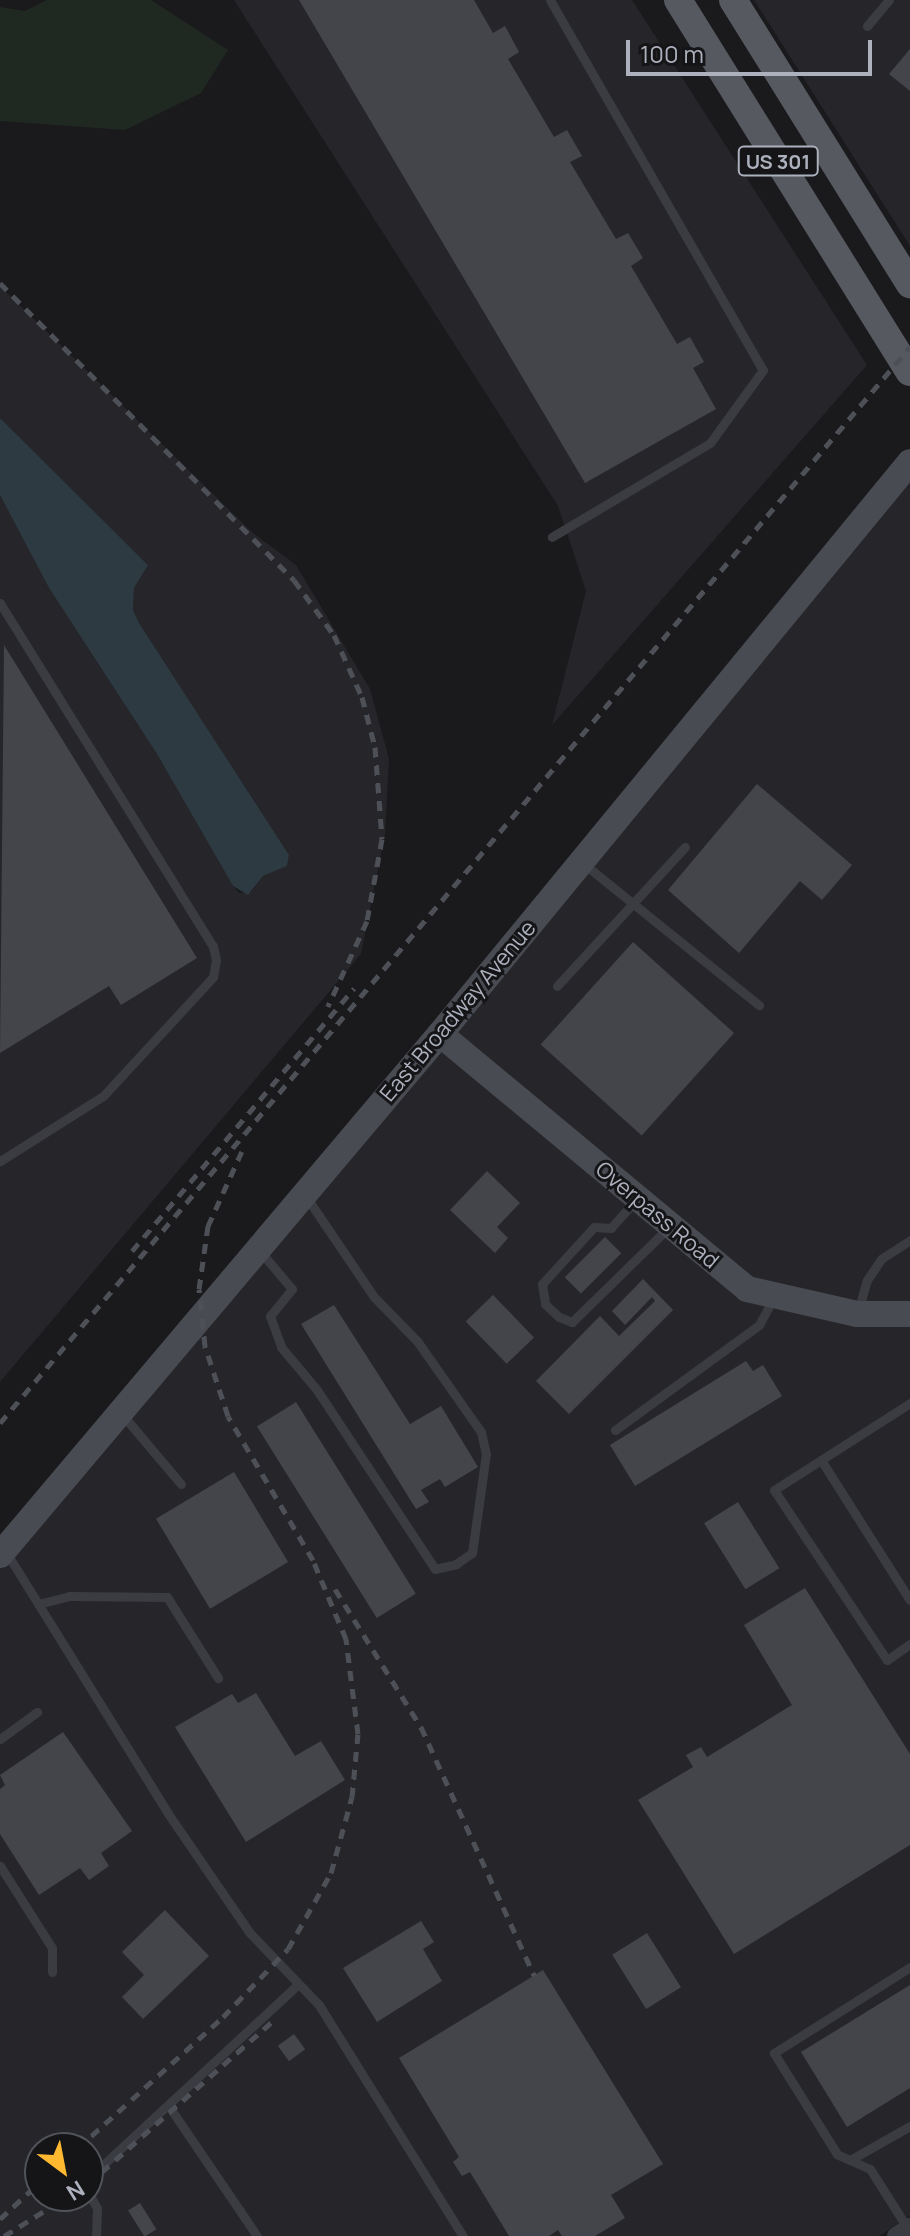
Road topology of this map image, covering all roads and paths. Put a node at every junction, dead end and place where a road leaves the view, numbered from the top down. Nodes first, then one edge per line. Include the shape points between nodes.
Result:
1 (550, 0) edge
2 (678, 0) edge
3 (733, 0) edge
4 (889, 0) edge
5 (867, 26) dead end
6 (910, 284) edge
7 (910, 372) edge
8 (910, 462) edge
9 (552, 537) dead end
10 (1, 605) edge
11 (685, 847) dead end
12 (581, 862) junction
13 (632, 903) junction
14 (557, 986) dead end
15 (759, 1005) dead end
16 (440, 1034) junction
17 (0, 1161) edge
18 (303, 1193) junction
19 (638, 1198) junction
20 (670, 1225) junction
21 (910, 1240) edge
22 (257, 1247) junction
23 (773, 1299) junction
24 (857, 1314) junction
25 (910, 1314) edge
26 (910, 1403) edge
27 (119, 1411) junction
28 (615, 1430) dead end
29 (821, 1460) junction
30 (181, 1484) dead end
31 (2, 1552) edge
32 (910, 1600) edge
33 (38, 1604) junction
34 (910, 1644) edge
35 (218, 1678) dead end
36 (37, 1712) dead end
37 (0, 1739) edge
38 (0, 1866) edge
39 (910, 1967) edge
40 (52, 1972) dead end
41 (298, 1984) junction
42 (168, 2105) junction
43 (910, 2126) edge
44 (850, 2160) junction
45 (104, 2164) edge
46 (97, 2212) edge
47 (905, 2231) edge
48 (96, 2236) edge
49 (257, 2236) edge
50 (463, 2236) edge

1 - 9 lane via 763,370 710,443
2 - 7 main road, US 301
3 - 6 main road, US 301
4 - 5 lane
8 - 12 main road, East Broadway Avenue
10 - 17 lane via 213,946 216,960 213,977 103,1096
11 - 13 lane
12 - 13 lane
12 - 16 main road, East Broadway Avenue
13 - 14 lane
13 - 15 lane
16 - 18 main road, East Broadway Avenue
16 - 19 main road, Overpass Road
18 - 22 main road, East Broadway Avenue
18 - 22 lane via 374,1297 417,1341 481,1432 486,1454 472,1553 456,1564 435,1569 317,1390 281,1347 270,1316 292,1289
19 - 20 main road, Overpass Road
19 - 20 lane via 611,1228 594,1227 542,1284 545,1304 559,1317 572,1322
20 - 23 main road, Overpass Road via 747,1289
21 - 24 lane via 881,1259 867,1280
22 - 27 main road, East Broadway Avenue
23 - 24 main road, Overpass Road
23 - 28 lane via 759,1325
24 - 25 main road, Overpass Road
26 - 29 lane
27 - 30 lane
27 - 31 main road, East Broadway Avenue
29 - 32 lane
29 - 34 lane via 774,1490 887,1660
31 - 33 lane
33 - 35 lane via 69,1596 167,1597
33 - 41 lane via 210,1877 249,1932
36 - 37 lane
38 - 40 lane via 52,1948
39 - 44 lane via 774,2053 837,2154
41 - 42 lane
41 - 50 lane via 319,2005
42 - 45 lane
42 - 49 lane
43 - 44 lane
44 - 47 lane via 870,2169
46 - 48 lane

